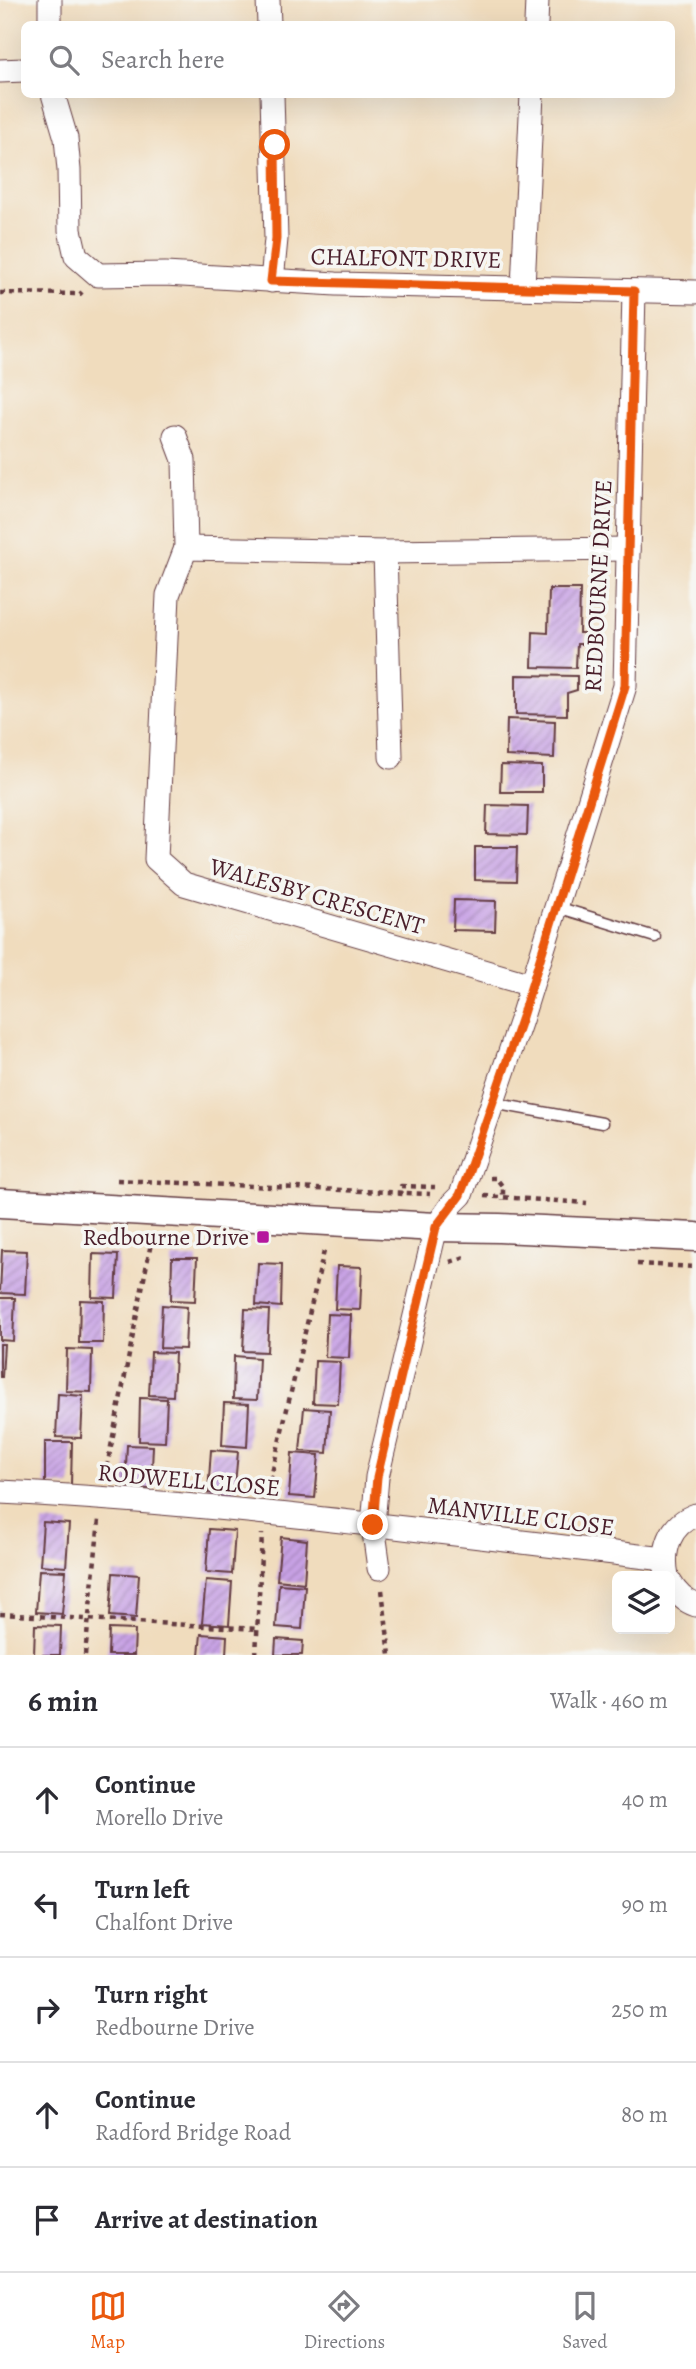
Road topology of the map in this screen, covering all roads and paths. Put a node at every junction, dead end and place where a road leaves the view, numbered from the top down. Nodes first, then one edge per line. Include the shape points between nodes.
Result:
1 (50, 0) edge
2 (268, 0) edge
3 (537, 0) edge
4 (50, 21) edge
5 (269, 21) edge
6 (536, 21) edge
7 (21, 70) edge
8 (0, 71) edge
9 (55, 98) edge
10 (272, 98) edge
11 (532, 98) edge
12 (98, 275) junction
13 (271, 281) junction
14 (523, 287) junction
15 (634, 291) junction
16 (696, 292) edge
17 (0, 293) edge
18 (176, 436) dead end
19 (186, 548) junction
20 (628, 550) junction
21 (386, 552) junction
22 (391, 757) dead end
23 (556, 907) junction
24 (655, 937) dead end
25 (531, 985) junction
26 (492, 1103) junction
27 (602, 1124) dead end
28 (115, 1180) dead end
29 (460, 1195) junction
30 (0, 1203) edge
31 (595, 1203) dead end
32 (436, 1227) junction
33 (152, 1236) dead end
34 (696, 1237) edge
35 (326, 1246) dead end
36 (0, 1492) edge
37 (101, 1497) junction
38 (263, 1513) junction
39 (696, 1515) edge
40 (373, 1525) junction
41 (379, 1568) joint
42 (665, 1568) edge
43 (675, 1591) edge
44 (696, 1605) edge
45 (0, 1614) edge
46 (89, 1620) junction
47 (257, 1629) junction
48 (85, 1655) edge
49 (256, 1655) edge
50 (390, 1655) edge

1 - 4 street
2 - 5 street
3 - 6 street
7 - 8 street
9 - 12 street via 66,138 70,230 76,256
10 - 13 street via 276,239
11 - 14 street
12 - 13 street, CHALFONT DRIVE
12 - 17 path via 80,294
13 - 14 street, CHALFONT DRIVE
14 - 15 street, CHALFONT DRIVE
15 - 16 street, CHALFONT DRIVE
15 - 20 street, REDBOURNE DRIVE
18 - 19 street, WALESBY CRESCENT via 184,460
19 - 21 street
19 - 25 street, WALESBY CRESCENT via 168,595 156,859 184,884
20 - 21 street
20 - 23 street, REDBOURNE DRIVE via 625,686
21 - 22 street
23 - 24 lane
23 - 25 street, REDBOURNE DRIVE
25 - 26 street, REDBOURNE DRIVE
26 - 27 lane
26 - 29 street, REDBOURNE DRIVE
28 - 29 path
29 - 31 path
29 - 32 street, REDBOURNE DRIVE
30 - 32 street
32 - 34 street
32 - 40 street via 377,1477
33 - 37 path
35 - 38 path
36 - 37 street, RODWELL CLOSE
37 - 38 street, RODWELL CLOSE
37 - 46 path
38 - 40 street, RODWELL CLOSE
38 - 47 path
39 - 42 street, MANVILLE CLOSE via 676,1528 667,1543
40 - 41 street
40 - 42 street, MANVILLE CLOSE
41 - 50 path
43 - 44 street
45 - 46 path
46 - 47 path
46 - 48 path
47 - 49 path

